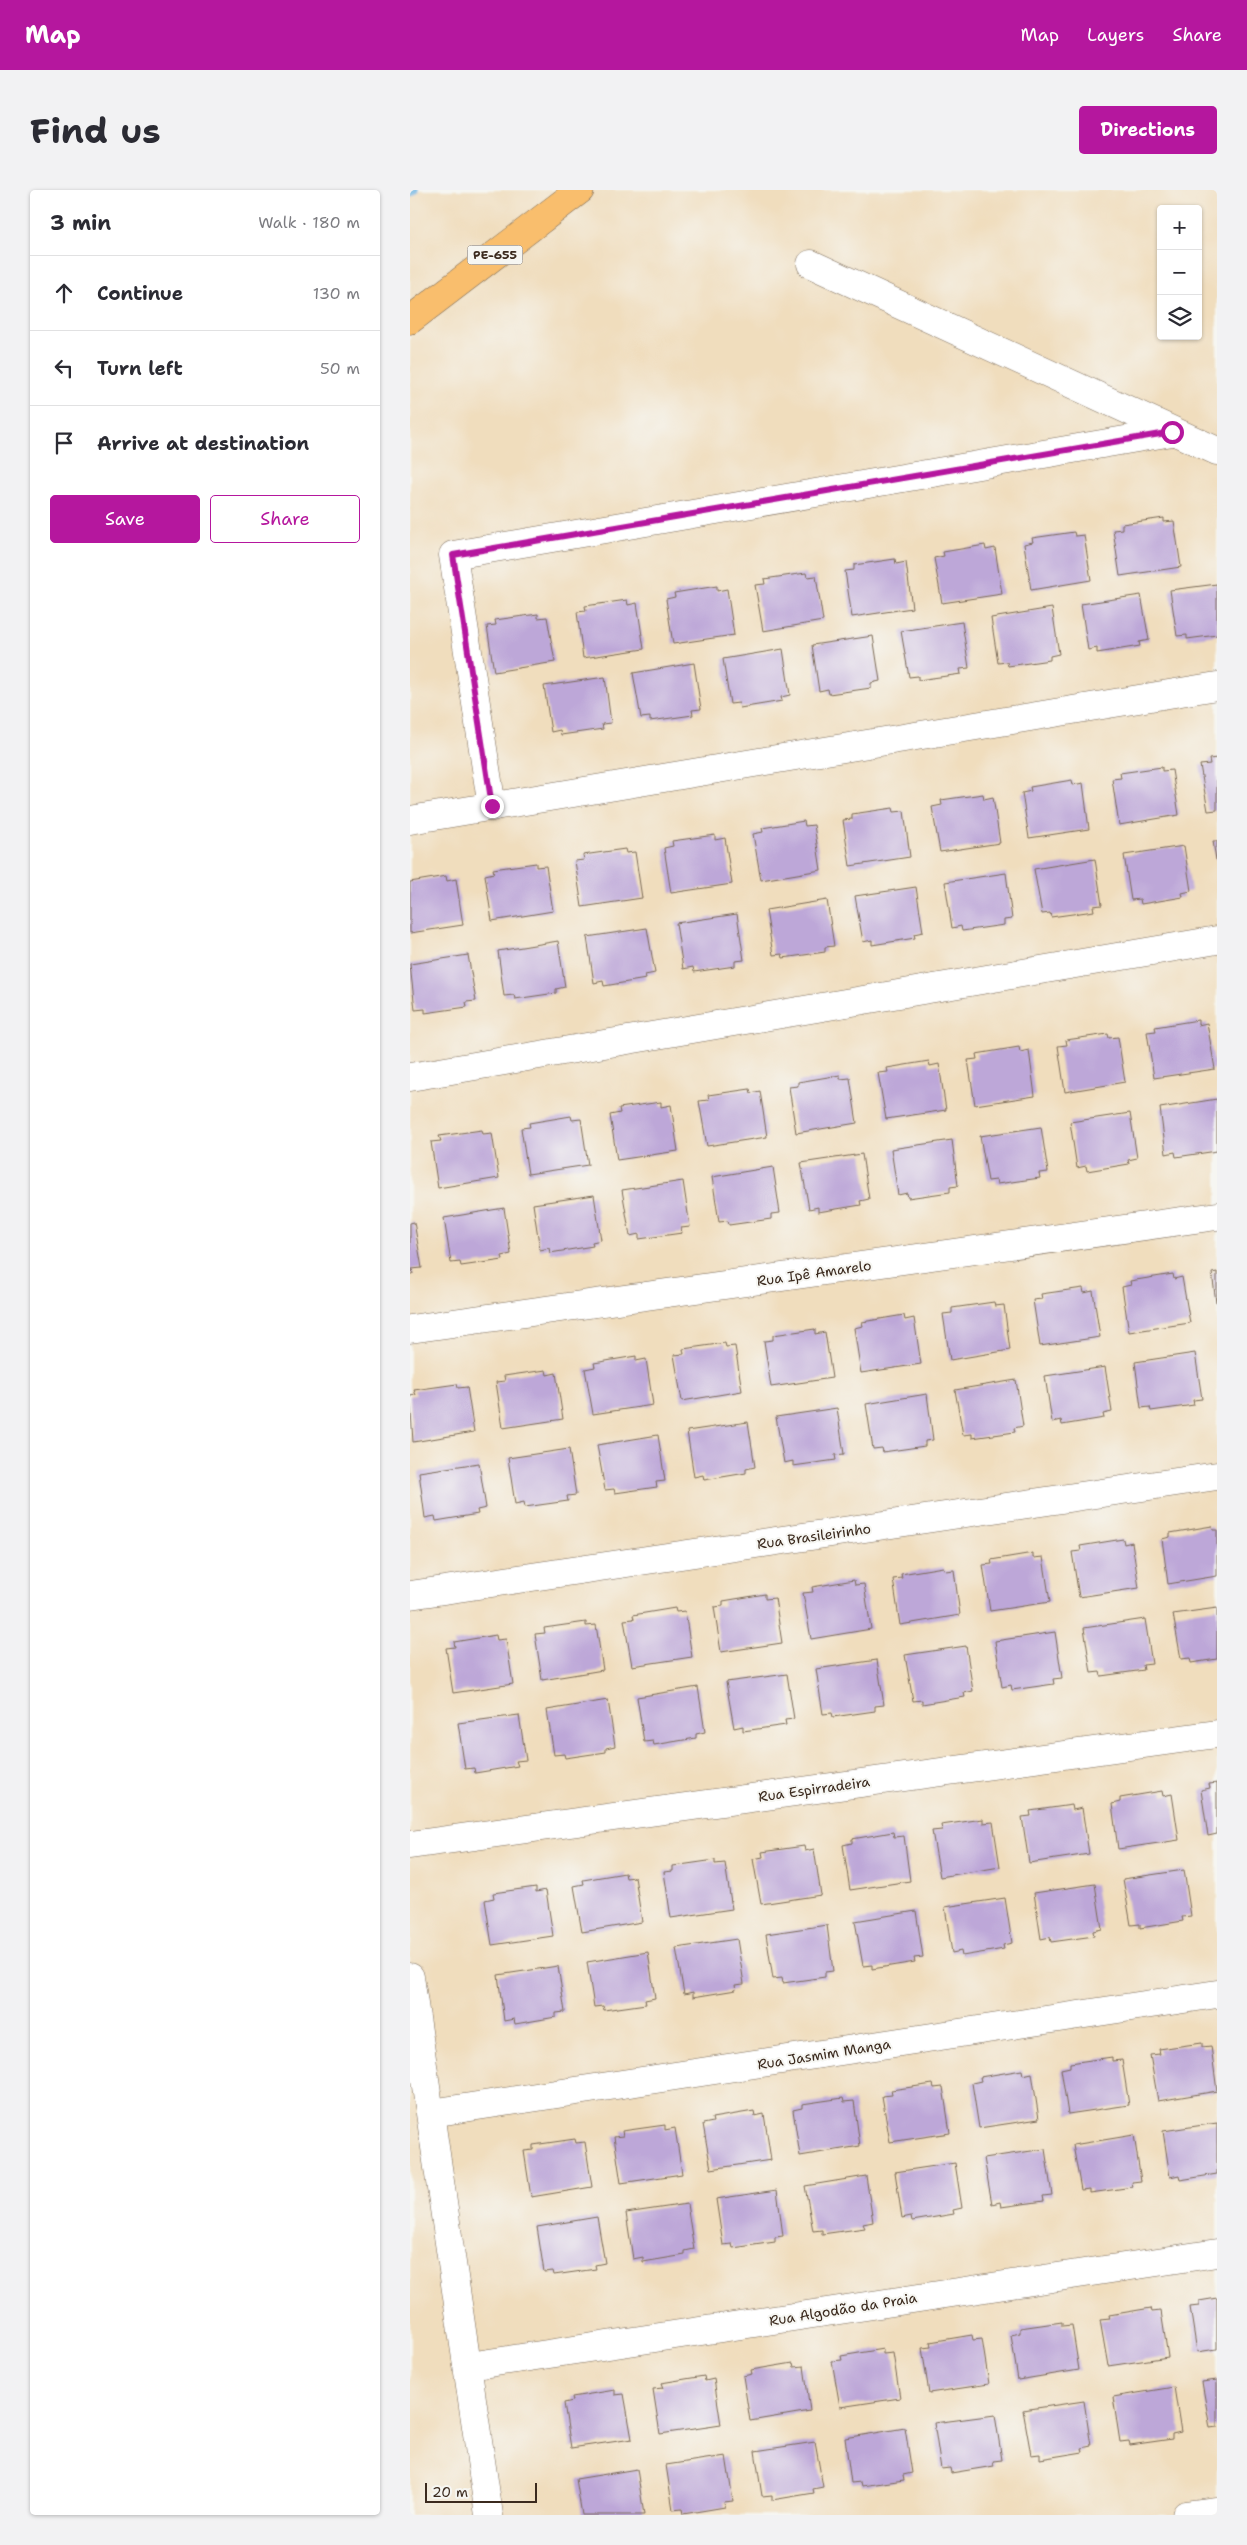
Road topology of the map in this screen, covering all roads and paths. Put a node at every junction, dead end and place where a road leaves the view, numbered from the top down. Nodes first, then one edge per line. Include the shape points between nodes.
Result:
1 (580, 190) edge
2 (811, 264) dead end
3 (410, 320) edge
4 (1172, 432) junction
5 (1217, 451) edge
6 (1217, 686) edge
7 (492, 806) junction
8 (410, 820) edge
9 (1217, 940) edge
10 (410, 1077) edge
11 (1217, 1216) edge
12 (410, 1329) edge
13 (1217, 1476) edge
14 (410, 1596) edge
15 (1217, 1734) edge
16 (410, 1844) edge
17 (410, 1977) edge
18 (1217, 1994) edge
19 (431, 2113) junction
20 (1217, 2253) edge
21 (469, 2366) junction
22 (1217, 2510) edge
23 (489, 2515) edge
24 (1186, 2515) edge

1 - 3 main road, PE-655
2 - 4 street
4 - 5 street
4 - 7 street via 453,555
6 - 7 street
7 - 8 street
9 - 10 street
11 - 12 street, Rua Ipê Amarelo
13 - 14 street, Rua Brasileirinho
15 - 16 street, Rua Espirradeira
17 - 19 street
18 - 19 street, Rua Jasmim Manga
19 - 21 street
20 - 21 street, Rua Algodão da Praia
21 - 23 street
22 - 24 street

